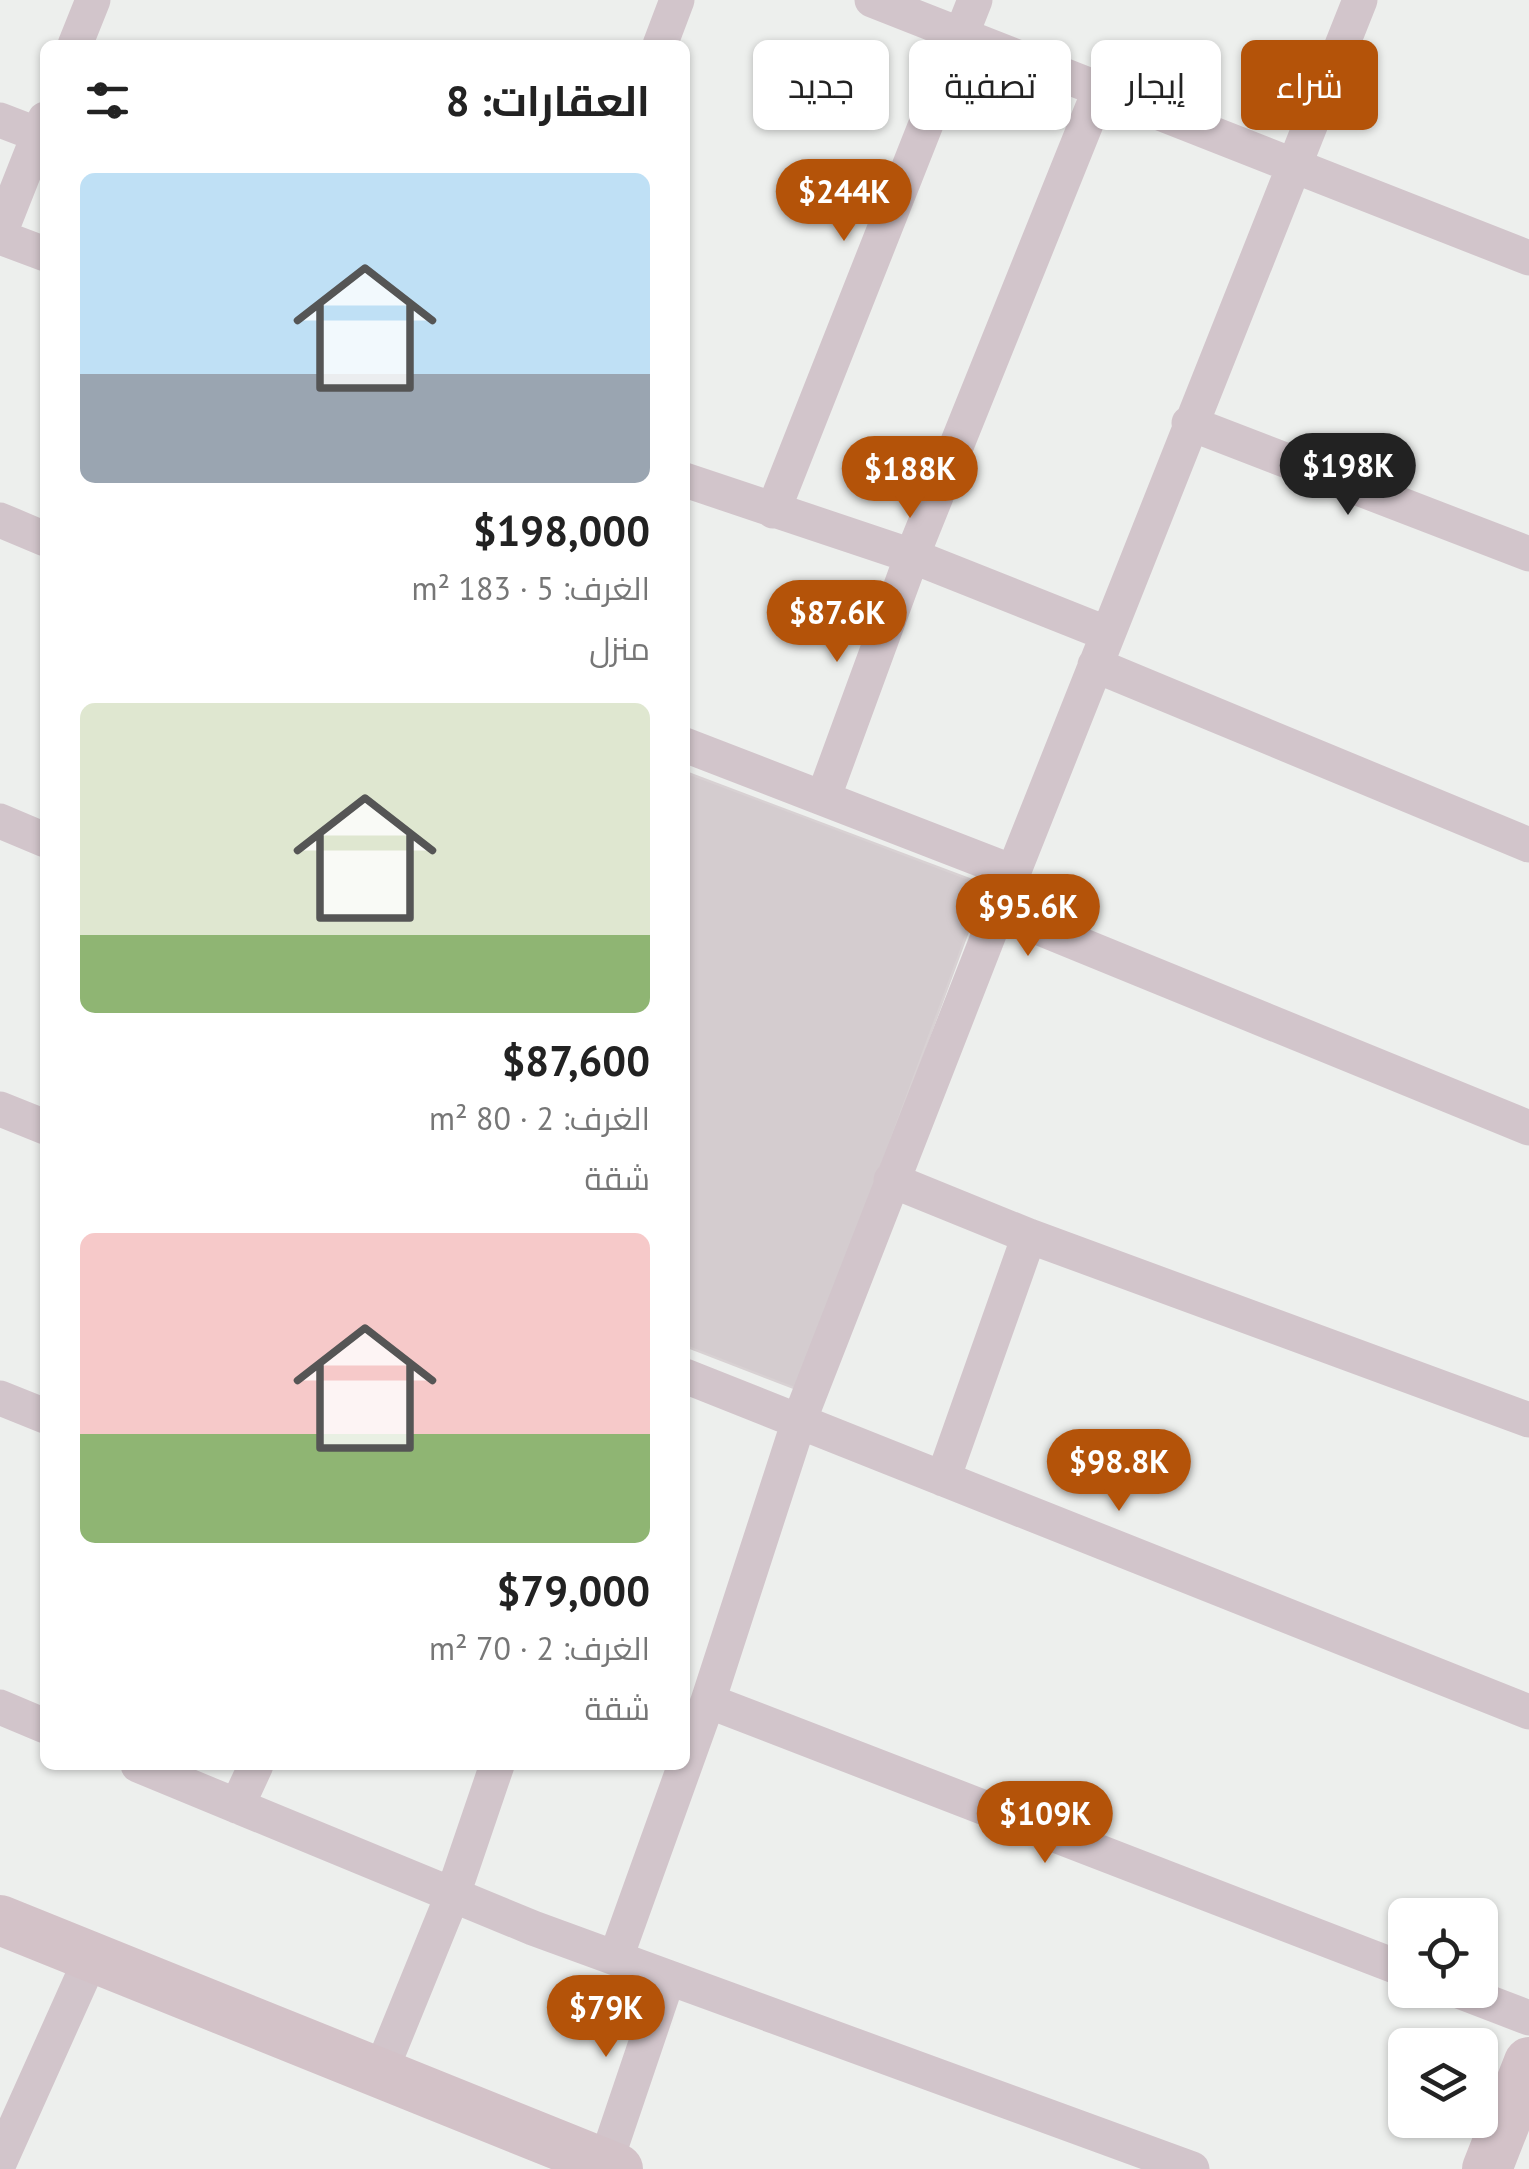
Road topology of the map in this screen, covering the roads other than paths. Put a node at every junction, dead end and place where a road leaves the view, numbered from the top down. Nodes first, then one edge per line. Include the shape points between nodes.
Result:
1 (93, 0) edge
2 (677, 0) edge
3 (872, 0) edge
4 (976, 0) edge
5 (1360, 0) edge
6 (962, 35) junction
7 (77, 40) edge
8 (662, 40) edge
9 (1091, 86) edge
10 (1091, 112) edge
11 (0, 120) edge
12 (40, 127) edge
13 (1204, 130) edge
14 (40, 132) edge
15 (1293, 164) junction
16 (0, 235) edge
17 (40, 252) edge
18 (1529, 258) edge
19 (1189, 424) junction
20 (690, 482) edge
21 (773, 510) junction
22 (0, 520) edge
23 (40, 538) edge
24 (1529, 554) edge
25 (912, 556) junction
26 (1101, 649) junction
27 (690, 748) edge
28 (824, 796) junction
29 (0, 820) edge
30 (40, 838) edge
31 (1529, 846) edge
32 (1014, 872) junction
33 (998, 911) junction
34 (0, 1109) edge
35 (40, 1125) edge
36 (1529, 1128) edge
37 (891, 1180) junction
38 (1029, 1236) junction
39 (690, 1378) edge
40 (0, 1398) edge
41 (40, 1414) edge
42 (1529, 1420) edge
43 (799, 1421) junction
44 (943, 1479) junction
45 (708, 1701) junction
46 (0, 1707) edge
47 (1529, 1712) edge
48 (40, 1724) edge
49 (690, 1751) edge
50 (150, 1770) edge
51 (254, 1770) edge
52 (495, 1770) edge
53 (683, 1770) edge
54 (237, 1806) junction
55 (453, 1894) junction
56 (0, 1920) edge
57 (92, 1956) junction
58 (616, 1957) junction
59 (1388, 1963) edge
60 (668, 1978) junction
61 (1498, 2006) edge
62 (1529, 2018) edge
63 (380, 2072) junction
64 (1526, 2079) edge
65 (0, 2161) edge
66 (612, 2166) edge
67 (1192, 2169) edge
68 (1487, 2169) edge

1 - 7 street
2 - 8 street
3 - 6 street
4 - 6 street
5 - 15 street
6 - 9 street
6 - 21 street
10 - 25 street
11 - 12 street
13 - 15 street
14 - 16 street
15 - 18 street
15 - 19 street
16 - 17 street
19 - 24 street
19 - 26 street
20 - 21 street
21 - 25 street
22 - 23 street
25 - 26 street
25 - 28 street
26 - 31 street
26 - 32 street
27 - 28 street
28 - 32 street
29 - 30 street
32 - 33 street
33 - 36 street
33 - 37 street
34 - 35 street
37 - 38 street
37 - 43 street
38 - 42 street
38 - 44 street
39 - 43 street
40 - 41 street
43 - 44 street
43 - 45 street
44 - 47 street
45 - 49 street
45 - 59 street
46 - 48 street
50 - 54 street
51 - 54 street
52 - 55 street
53 - 58 street
54 - 55 street
55 - 58 street
55 - 63 street
56 - 57 street
57 - 63 street
57 - 65 street
58 - 60 street
60 - 66 street
60 - 67 street
61 - 62 street
63 - 66 street
64 - 68 street

